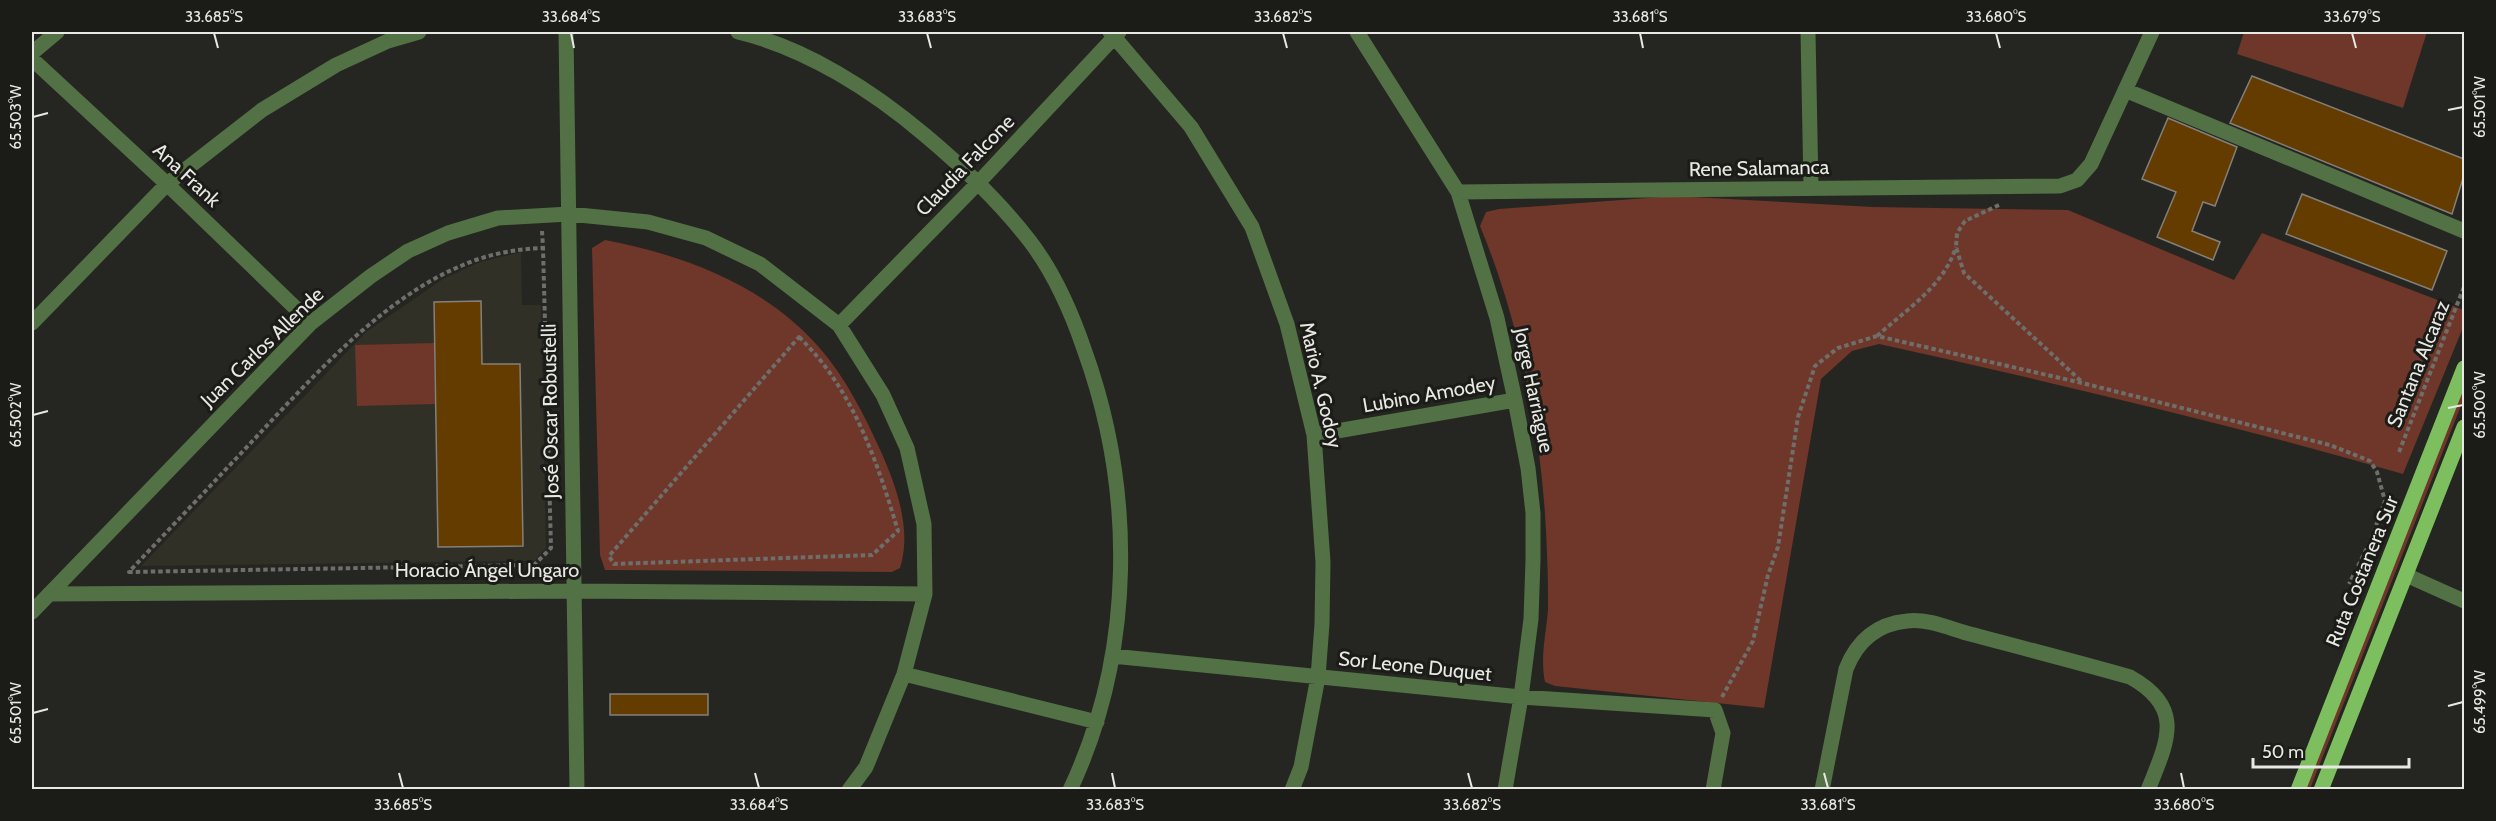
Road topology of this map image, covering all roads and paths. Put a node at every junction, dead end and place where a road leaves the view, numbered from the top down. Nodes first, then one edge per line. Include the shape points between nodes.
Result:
1 (57, 32) edge
2 (419, 32) edge
3 (566, 32) edge
4 (738, 32) edge
5 (1357, 32) edge
6 (1808, 32) edge
7 (2152, 32) edge
8 (1114, 33) edge
9 (32, 53) edge
10 (32, 59) edge
11 (2125, 90) junction
12 (979, 182) junction
13 (167, 184) junction
14 (1811, 188) junction
15 (1458, 192) junction
16 (2005, 203) dead end
17 (569, 214) junction
18 (542, 215) junction
19 (2464, 231) edge
20 (1956, 247) junction
21 (543, 248) junction
22 (2464, 287) edge
23 (32, 323) edge
24 (311, 323) junction
25 (839, 325) junction
26 (1877, 336) junction
27 (2464, 368) edge
28 (2082, 382) junction
29 (1515, 400) junction
30 (2464, 427) edge
31 (1314, 435) junction
32 (2399, 452) dead end
33 (898, 531) joint
34 (2406, 575) junction
35 (2349, 584) dead end
36 (574, 591) junction
37 (49, 594) junction
38 (925, 594) junction
39 (2464, 601) edge
40 (32, 612) edge
41 (1112, 656) junction
42 (904, 674) junction
43 (1318, 677) junction
44 (1521, 697) junction
45 (1714, 710) junction
46 (1097, 722) junction
47 (577, 789) edge
48 (849, 789) edge
49 (1070, 789) edge
50 (1292, 789) edge
51 (1505, 789) edge
52 (1713, 789) edge
53 (1822, 789) edge
54 (2148, 789) edge
55 (2298, 789) edge
56 (2321, 789) edge

1 - 9 street
2 - 13 street via 388,41 336,65 262,110
3 - 17 street, José Oscar Robustelli
4 - 12 street via 815,61 897,111
5 - 15 street, Jorge Harriague
6 - 14 street
7 - 11 street
8 - 12 street, Claudia Falcone
8 - 31 street, Mario A. Godoy via 1191,127 1252,227 1287,324
10 - 13 street, Ana Frank
11 - 14 street, Rene Salamanca via 2091,164 2077,180 2060,186
11 - 19 street
12 - 25 street, Claudia Falcone
12 - 41 street via 1030,241 1055,284 1075,324 1101,396 1118,489 1122,571
13 - 23 street
13 - 24 street, Ana Frank
14 - 15 street, Rene Salamanca
15 - 29 street, Jorge Harriague via 1497,318
16 - 20 path via 1965,221 1957,233
17 - 18 street, Juan Carlos Allende
17 - 25 street, Juan Carlos Allende via 648,222 706,238 760,264
17 - 36 street, José Oscar Robustelli
18 - 21 path
18 - 24 street, Juan Carlos Allende via 498,218 448,232 408,251
20 - 26 path via 1950,267 1937,284
20 - 28 path via 1964,273
21 - 21 path via 551,548 534,565 129,572 339,352 390,309 463,265 519,249
22 - 32 path, Santana Alcaraz
24 - 37 street, Juan Carlos Allende
25 - 38 street via 883,395 907,447 924,524
26 - 28 path
26 - 45 path via 1838,348 1815,366 1798,417 1778,547 1753,641
27 - 55 main road, Ruta Costanera Sur
28 - 35 path via 2330,445 2370,461 2385,501
29 - 31 street, Lubino Amodey
29 - 44 street, Jorge Harriague via 1533,513 1531,619
30 - 34 main road
31 - 43 street, Mario A. Godoy via 1323,562
33 - 33 path via 864,431 829,374 799,337 609,556 614,564 872,555
34 - 39 street
34 - 56 main road
36 - 37 street, Horacio Ángel Ungaro
36 - 38 street, Horacio Ángel Ungaro
36 - 47 street, José Oscar Robustelli
37 - 40 street, Juan Carlos Allende
38 - 42 street
41 - 43 street, Sor Leone Duquet
41 - 46 street
42 - 46 street
42 - 48 street via 866,767
43 - 44 street, Sor Leone Duquet
43 - 50 street, Mario A. Godoy via 1301,767
44 - 45 street, Sor Leone Duquet
44 - 51 street, Jorge Harriague
45 - 52 street via 1723,733
46 - 49 street
53 - 54 street via 1846,669 1853,652 1863,638 1908,620 2022,647 2130,677 2142,684 2163,709 2169,729

